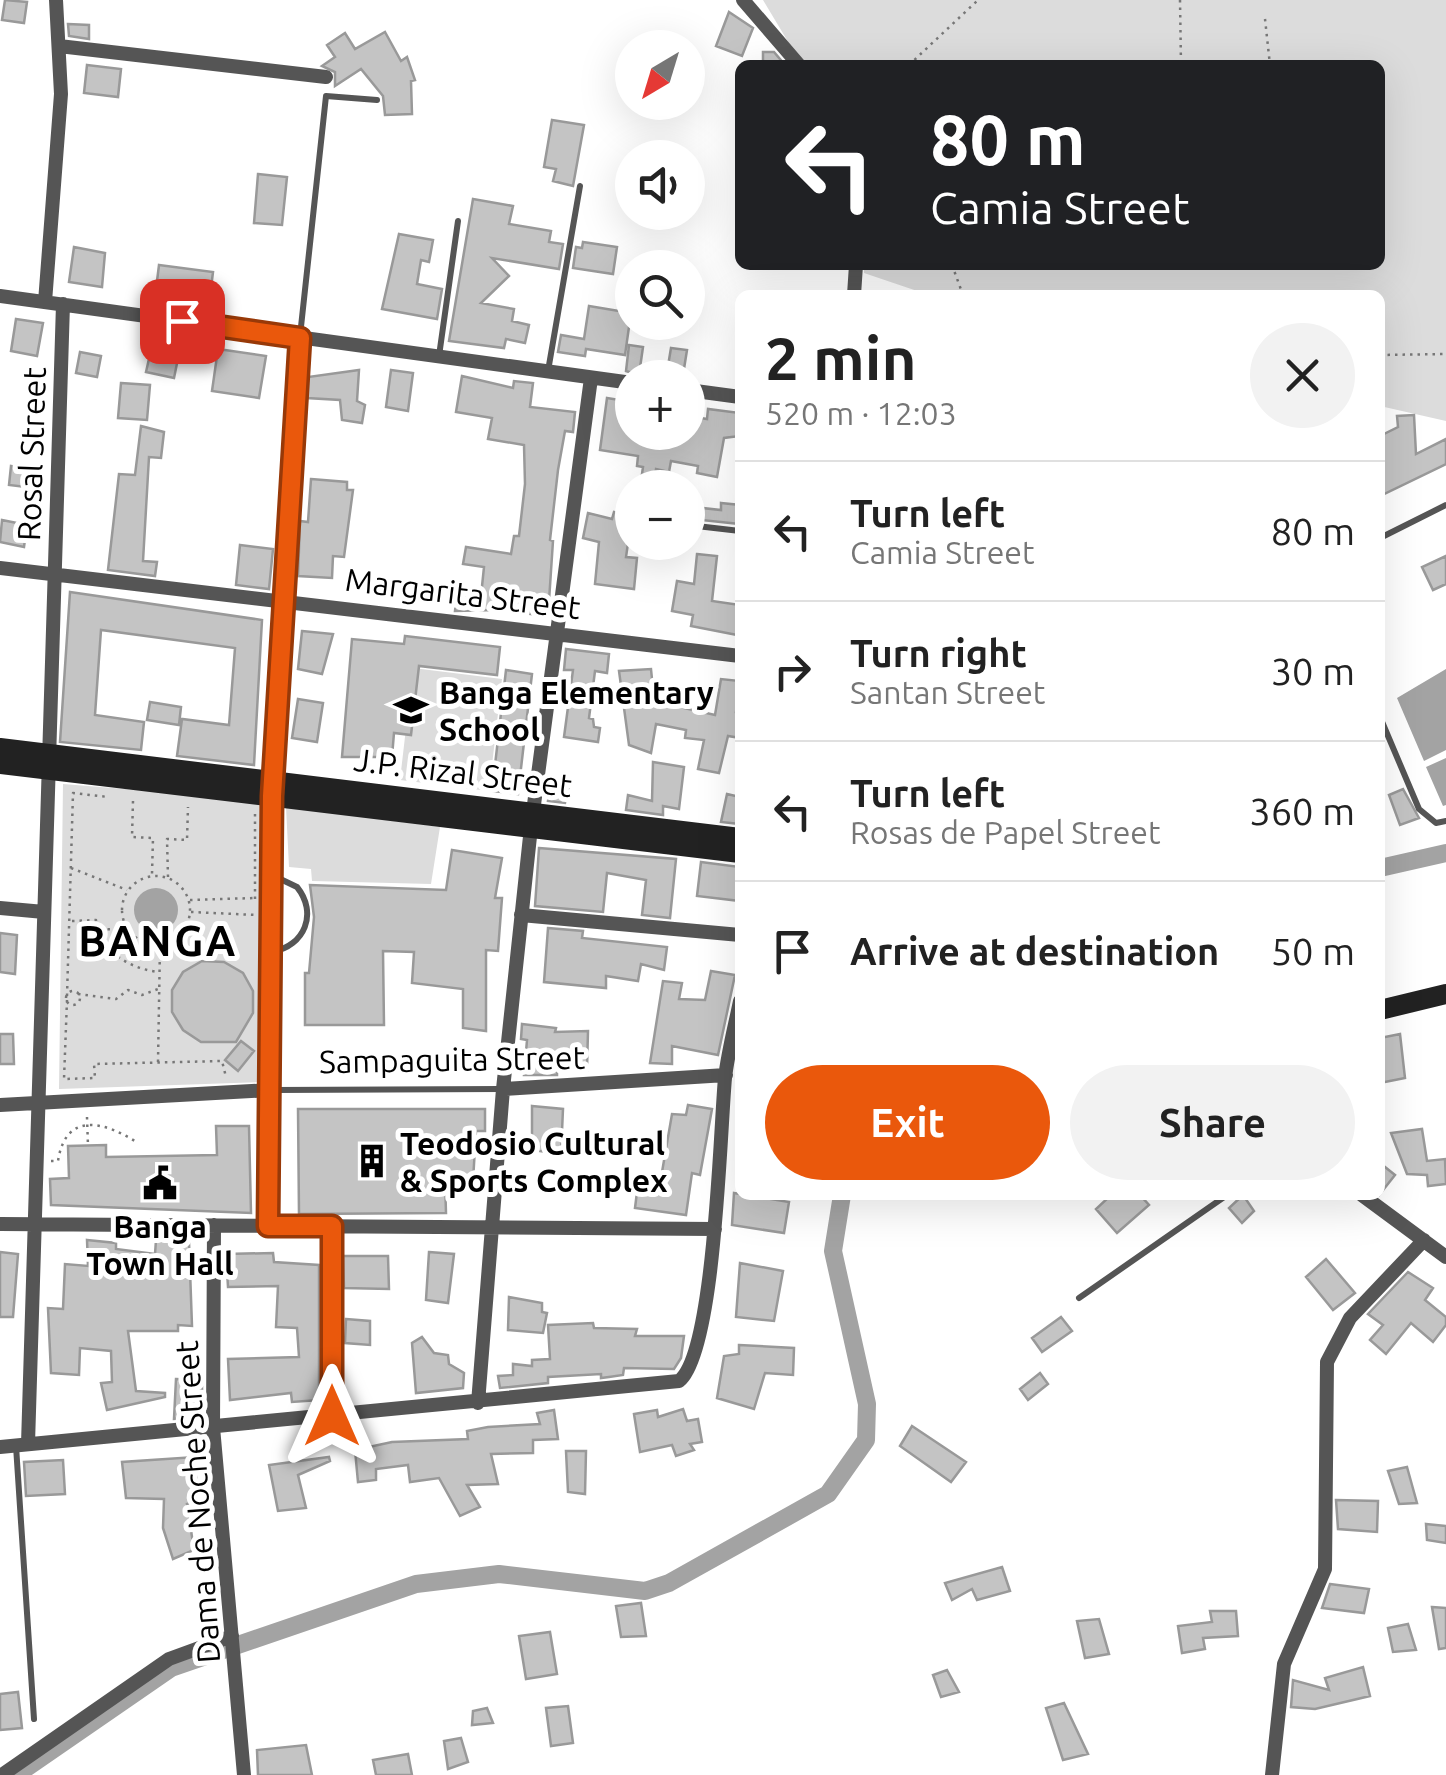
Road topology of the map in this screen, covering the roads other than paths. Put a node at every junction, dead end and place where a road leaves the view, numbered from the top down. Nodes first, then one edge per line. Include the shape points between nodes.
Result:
1 (56, 0) edge
2 (742, 0) edge
3 (59, 46) junction
4 (795, 60) edge
5 (326, 77) dead end
6 (378, 100) dead end
7 (580, 186) dead end
8 (458, 221) dead end
9 (0, 296) edge
10 (45, 302) junction
11 (63, 304) junction
12 (300, 338) junction
13 (439, 357) junction
14 (548, 372) junction
15 (591, 378) junction
16 (615, 381) edge
17 (705, 392) edge
18 (735, 396) edge
19 (1446, 506) edge
20 (705, 527) edge
21 (735, 530) edge
22 (1385, 536) edge
23 (0, 568) edge
24 (55, 574) junction
25 (284, 600) junction
26 (557, 630) junction
27 (735, 655) edge
28 (1385, 728) edge
29 (0, 748) edge
30 (49, 763) junction
31 (0, 764) edge
32 (273, 788) junction
33 (532, 818) junction
34 (1446, 821) edge
35 (735, 838) edge
36 (735, 851) edge
37 (272, 875) junction
38 (0, 908) edge
39 (44, 912) junction
40 (521, 915) junction
41 (735, 935) edge
42 (270, 953) junction
43 (1446, 994) edge
44 (1385, 1009) edge
45 (735, 1027) edge
46 (726, 1075) junction
47 (503, 1089) junction
48 (271, 1090) junction
49 (38, 1103) junction
50 (0, 1105) edge
51 (1220, 1200) edge
52 (1369, 1200) edge
53 (0, 1224) edge
54 (34, 1224) junction
55 (214, 1225) junction
56 (268, 1226) junction
57 (332, 1226) junction
58 (492, 1227) junction
59 (715, 1229) junction
60 (1424, 1240) junction
61 (1446, 1257) edge
62 (1079, 1298) dead end
63 (478, 1403) junction
64 (332, 1416) junction
65 (213, 1427) junction
66 (22, 1445) junction
67 (0, 1447) edge
68 (233, 1644) junction
69 (34, 1719) dead end
70 (2, 1775) edge
71 (244, 1775) edge
72 (1272, 1775) edge

1 - 3 street
2 - 4 street
3 - 5 street
3 - 10 street
6 - 12 lane via 326,96
7 - 14 lane
8 - 13 lane
9 - 10 street
10 - 11 street
11 - 12 street
11 - 24 street, Rosal Street
12 - 13 street
12 - 25 street
13 - 14 street
14 - 15 street
15 - 16 street
15 - 26 street
17 - 18 street
19 - 22 lane
20 - 21 lane
23 - 24 street, Margarita Street
24 - 25 street, Margarita Street
24 - 30 street, Rosal Street
25 - 26 street, Margarita Street
25 - 32 street
26 - 27 street, Margarita Street
26 - 33 street
28 - 34 lane via 1419,809 1436,823
29 - 30 main road, J.P. Rizal Street
30 - 31 main road, J.P. Rizal Street
30 - 32 main road, J.P. Rizal Street
30 - 39 street, Rosal Street
32 - 33 main road, J.P. Rizal Street
32 - 37 street
33 - 35 main road, J.P. Rizal Street
33 - 36 main road, J.P. Rizal Street
33 - 40 street
37 - 42 street
37 - 42 lane via 297,887 308,916 296,942
38 - 39 street
39 - 49 street, Rosal Street
40 - 41 street
40 - 47 street
42 - 48 street
43 - 44 main road
45 - 46 street
46 - 47 street, Sampaguita Street
46 - 59 street
47 - 48 lane, Sampaguita Street
47 - 58 street
48 - 49 street, Sampaguita Street
48 - 56 street
49 - 50 street, Sampaguita Street
49 - 54 street, Rosal Street
51 - 62 lane
52 - 60 street
53 - 54 street
54 - 55 street
54 - 66 street, Rosal Street
55 - 56 street
55 - 65 street, Dama de Noche Street
56 - 57 street
57 - 58 street
57 - 64 street
58 - 59 street
58 - 63 street
59 - 63 street via 694,1362 684,1377
60 - 61 street
60 - 72 street via 1350,1318 1327,1362 1325,1569 1284,1664
63 - 64 street
64 - 65 street
65 - 66 street
65 - 68 street, Dama de Noche Street
66 - 67 street
66 - 69 lane
68 - 70 street via 168,1659
68 - 71 street, Dama de Noche Street

